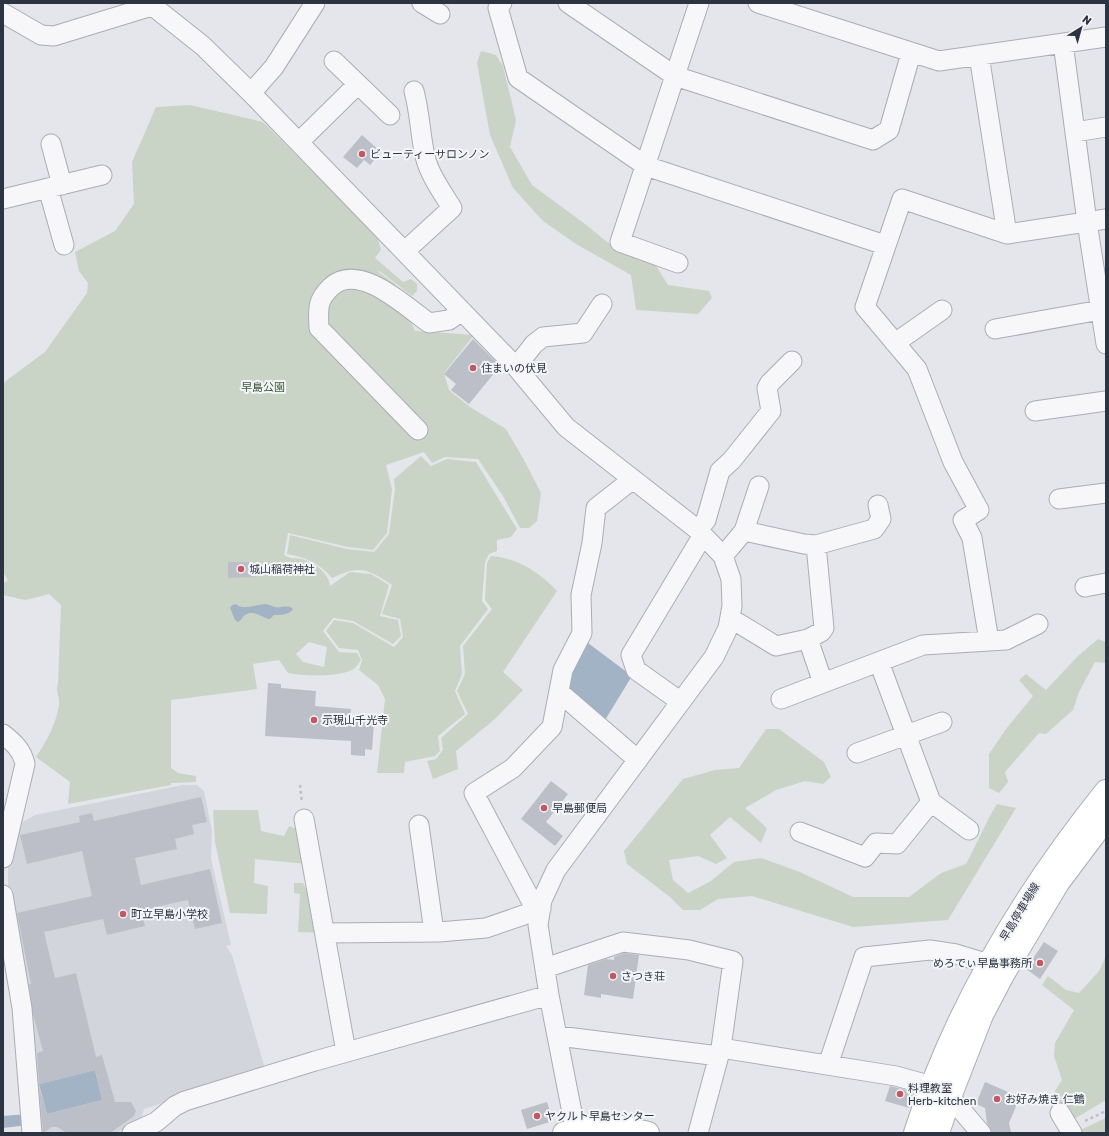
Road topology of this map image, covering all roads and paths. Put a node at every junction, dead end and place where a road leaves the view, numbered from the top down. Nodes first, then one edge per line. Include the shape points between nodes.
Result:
1 (315, 3) edge
2 (422, 3) edge
3 (502, 3) edge
4 (568, 3) edge
5 (700, 3) edge
6 (758, 3) edge
7 (154, 5) edge
8 (3, 13) edge
9 (440, 14) dead end
10 (1106, 37) edge
11 (1064, 43) junction
12 (911, 53) junction
13 (979, 55) junction
14 (334, 61) dead end
15 (675, 76) junction
16 (358, 84) junction
17 (414, 91) dead end
18 (251, 93) junction
19 (390, 115) dead end
20 (1106, 127) edge
21 (1075, 132) junction
22 (299, 142) junction
23 (51, 144) dead end
24 (646, 166) junction
25 (102, 175) dead end
26 (55, 186) junction
27 (3, 199) edge
28 (1106, 219) edge
29 (1087, 222) junction
30 (1007, 234) junction
31 (64, 245) dead end
32 (885, 245) junction
33 (405, 251) junction
34 (678, 263) dead end
35 (602, 304) dead end
36 (942, 310) dead end
37 (1103, 310) edge
38 (462, 311) junction
39 (995, 329) dead end
40 (895, 343) junction
41 (1106, 344) edge
42 (792, 362) dead end
43 (516, 366) junction
44 (1106, 401) edge
45 (1035, 411) dead end
46 (418, 430) dead end
47 (633, 479) junction
48 (759, 486) dead end
49 (1106, 492) edge
50 (1059, 500) dead end
51 (878, 505) dead end
52 (744, 531) junction
53 (700, 533) junction
54 (816, 545) junction
55 (723, 556) junction
56 (1106, 583) edge
57 (1085, 587) dead end
58 (730, 618) junction
59 (1038, 624) dead end
60 (808, 639) junction
61 (990, 641) junction
62 (879, 662) junction
63 (824, 683) junction
64 (559, 692) junction
65 (781, 700) dead end
66 (681, 702) junction
67 (942, 722) dead end
68 (3, 734) edge
69 (906, 735) junction
70 (857, 753) dead end
71 (638, 760) junction
72 (1106, 791) edge
73 (931, 802) junction
74 (304, 819) dead end
75 (1106, 819) edge
76 (419, 825) dead end
77 (969, 830) dead end
78 (800, 832) dead end
79 (3, 858) edge
80 (3, 895) edge
81 (538, 910) junction
82 (434, 932) junction
83 (325, 933) junction
84 (989, 964) junction
85 (545, 968) junction
86 (550, 995) junction
87 (558, 1036) junction
88 (346, 1052) junction
89 (720, 1052) junction
90 (828, 1065) junction
91 (932, 1086) junction
92 (950, 1097) junction
93 (1106, 1111) edge
94 (1067, 1125) edge
95 (157, 1128) edge
96 (572, 1132) edge
97 (32, 1133) edge
98 (132, 1133) edge
99 (648, 1133) edge
100 (698, 1133) edge
101 (915, 1133) edge
102 (938, 1133) edge
103 (981, 1133) edge

1 - 18 street via 274,67
2 - 9 street
3 - 24 street via 498,8 518,78
4 - 15 street
5 - 15 street
6 - 12 street
7 - 8 street via 54,36 41,35
7 - 18 street via 203,46
10 - 11 street
11 - 13 street
11 - 21 street
12 - 13 street via 939,61
12 - 15 street via 889,130 873,140
13 - 30 street
14 - 16 street
15 - 24 street
16 - 19 street
16 - 22 street
17 - 33 street via 425,157 436,184 452,208
18 - 22 street
20 - 21 street
21 - 29 street
22 - 33 street
23 - 26 street
24 - 32 street
24 - 34 street via 620,242
25 - 26 street
26 - 27 street
26 - 31 street
28 - 29 street
29 - 30 street
29 - 37 street
30 - 32 street via 902,199
32 - 40 street via 865,307
33 - 38 street
35 - 43 street via 583,333 543,337
36 - 40 street
37 - 39 street
37 - 41 street
38 - 43 street
38 - 46 street via 449,320 429,323 374,284 352,278 336,282 322,295 318,310 319,328
40 - 61 street via 917,369 953,462 979,510 963,520 972,538
42 - 53 street via 767,388 771,411 732,460 720,471
43 - 47 street via 566,427
44 - 45 street
47 - 53 street
47 - 64 street via 596,508 592,543 581,595 582,632 563,670
48 - 52 street
49 - 50 street
51 - 54 street via 881,519 874,529
52 - 54 street
52 - 55 street
53 - 55 street
53 - 66 street via 631,656 636,670
54 - 60 street via 824,628
55 - 58 street via 731,579
56 - 57 street
58 - 60 street via 776,646
58 - 66 street via 714,657
59 - 61 street via 1006,640
60 - 63 street
61 - 62 street via 923,645
62 - 63 street
62 - 69 street
63 - 65 street
64 - 71 street
64 - 81 street via 552,727 513,768 474,793
66 - 71 street
67 - 69 street
68 - 79 street via 22,754 25,764
69 - 70 street
69 - 73 street
71 - 81 street via 556,870
72 - 84 main road, 早島停車場線 via 1045,871
73 - 77 street
73 - 78 street via 897,844 876,843 865,857
74 - 83 street
75 - 92 main road, 早島停車場線 via 1058,883 1004,973 982,1015
76 - 82 street
80 - 97 street via 22,1008
81 - 82 street via 486,928
81 - 85 street
82 - 83 street
83 - 88 street
84 - 90 street via 956,954 930,950 864,957
84 - 91 main road, 早島停車場線
85 - 86 street
85 - 89 street via 623,942 689,950 733,961
86 - 87 street
86 - 88 street
87 - 89 street
87 - 96 street
88 - 95 street via 185,1101 175,1106
89 - 90 street
89 - 100 street
90 - 91 street via 896,1076
91 - 101 main road, 早島停車場線
92 - 102 main road, 早島停車場線
92 - 103 street
93 - 94 path
95 - 98 street
96 - 99 main road via 596,1124

